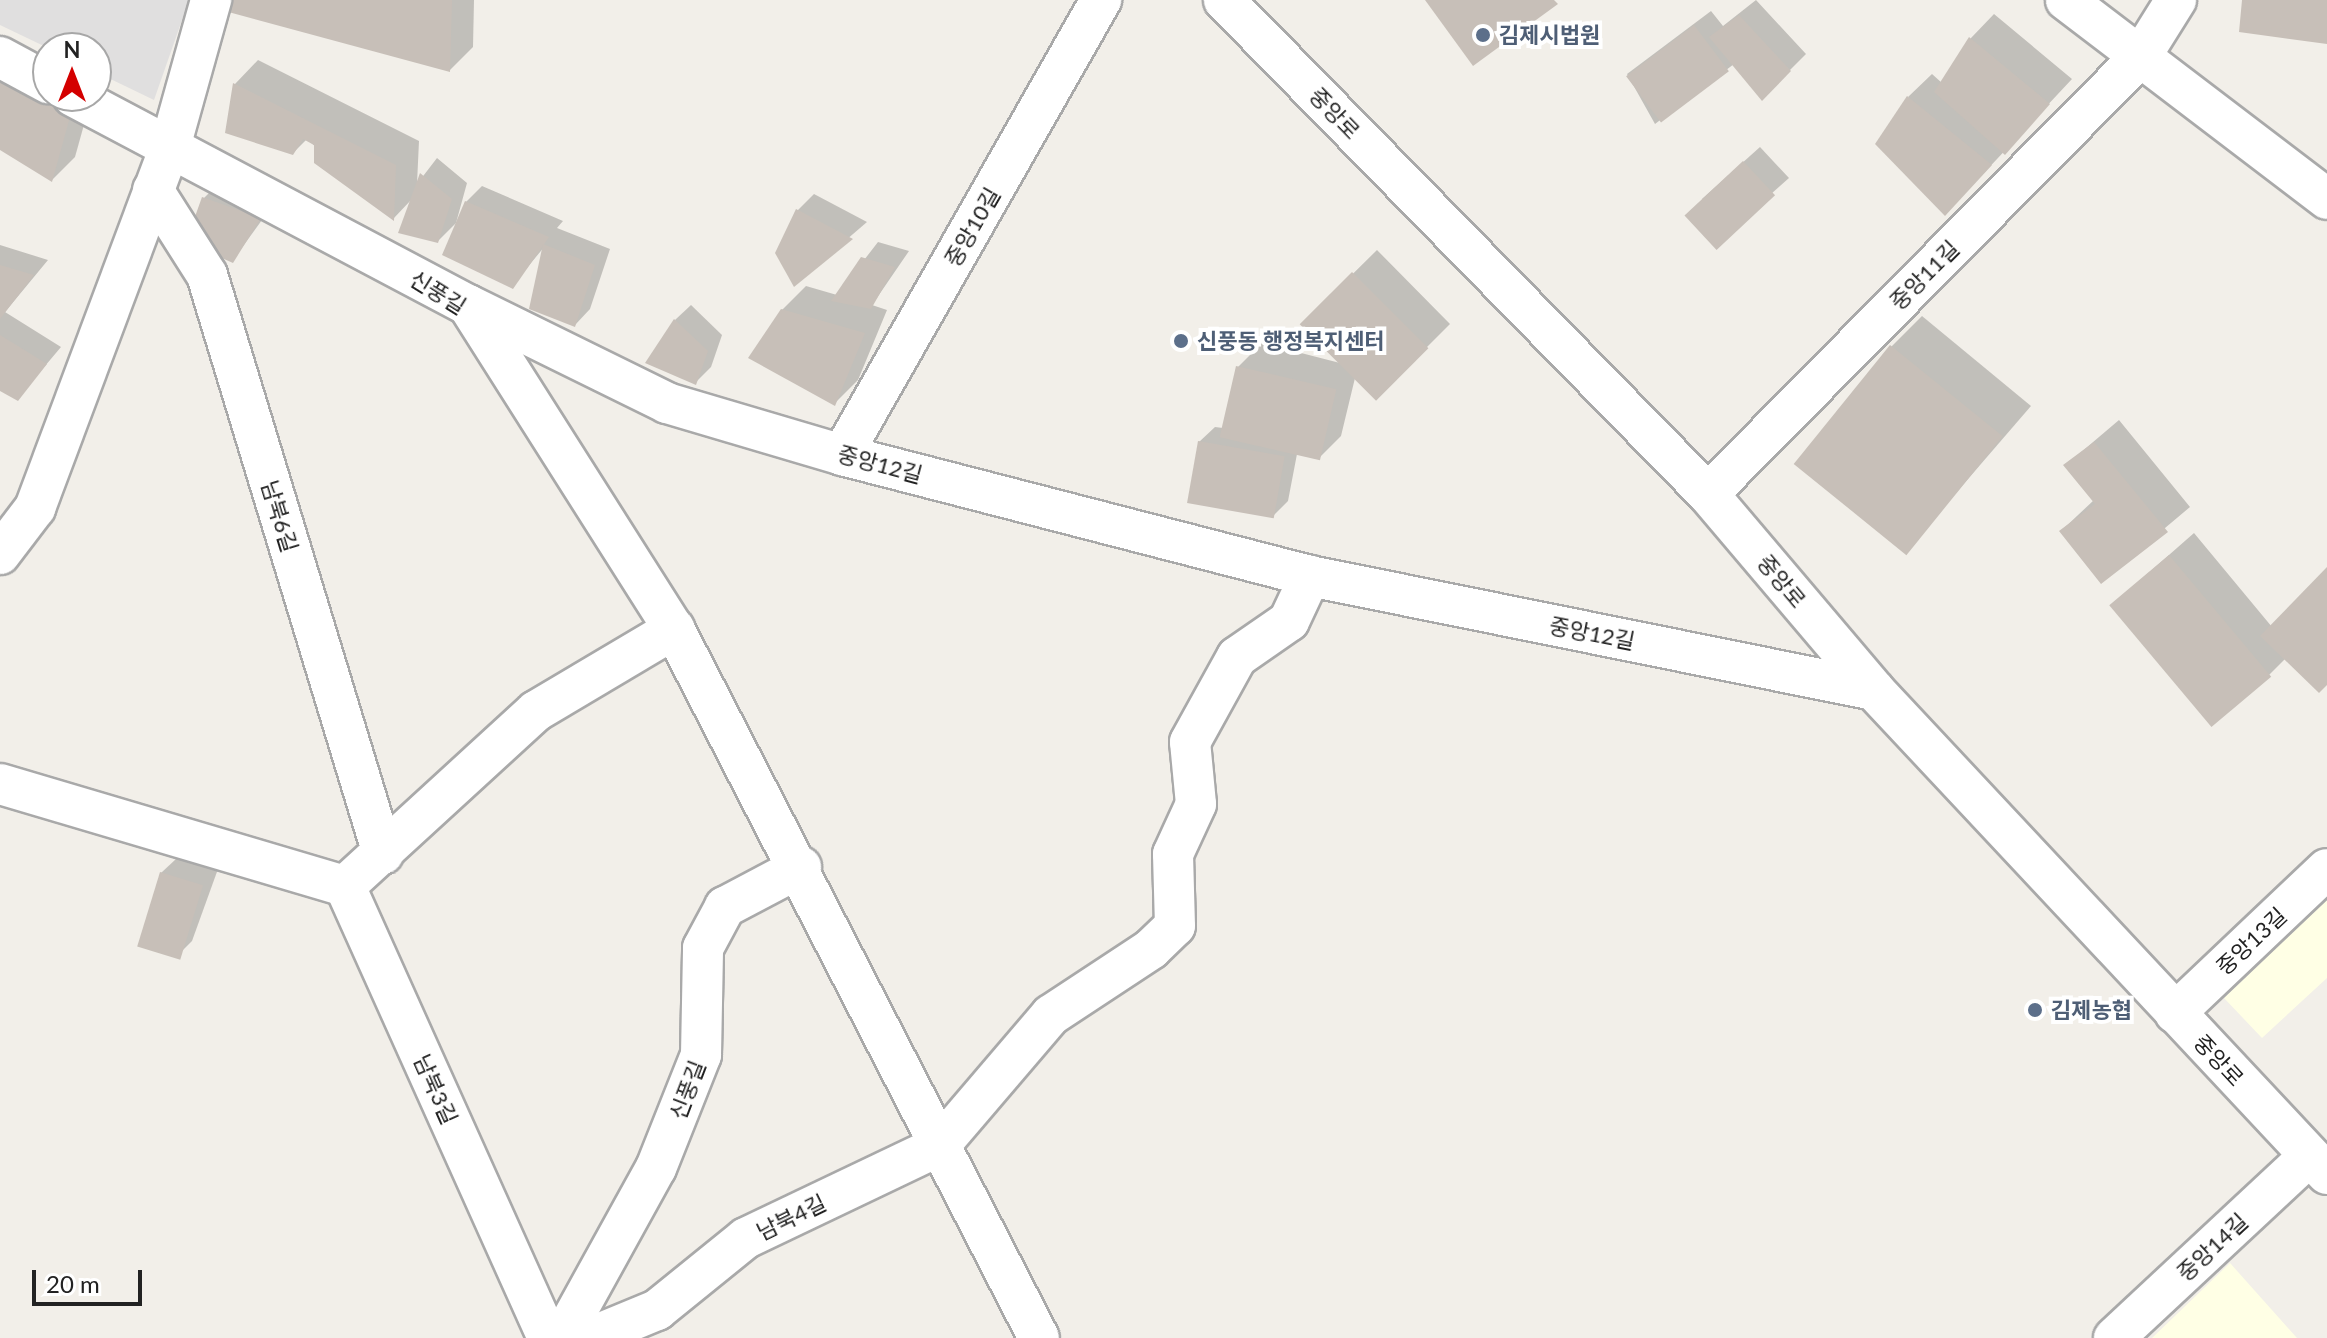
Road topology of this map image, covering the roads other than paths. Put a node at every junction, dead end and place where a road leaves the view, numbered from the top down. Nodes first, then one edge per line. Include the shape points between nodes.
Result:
1 (211, 0) edge
2 (1101, 0) edge
3 (1224, 0) edge
4 (2066, 0) edge
5 (2176, 0) edge
6 (2141, 56) junction
7 (0, 57) edge
8 (32, 74) edge
9 (103, 112) edge
10 (170, 147) junction
11 (153, 190) junction
12 (2327, 199) edge
13 (468, 305) junction
14 (842, 455) junction
15 (1708, 494) junction
16 (0, 554) edge
17 (1310, 576) junction
18 (674, 629) junction
19 (1874, 690) junction
20 (0, 784) edge
21 (383, 854) junction
22 (801, 867) junction
23 (2327, 869) edge
24 (345, 886) junction
25 (2175, 1013) junction
26 (939, 1146) junction
27 (2318, 1165) edge
28 (659, 1324) edge
29 (548, 1338) edge
30 (562, 1338) edge
31 (589, 1338) edge
32 (1039, 1338) edge
33 (2114, 1338) edge

1 - 10 street
2 - 14 street, 중앙10길
3 - 15 street, 중앙로
4 - 6 street
5 - 6 street, 중앙11길
6 - 12 street
6 - 15 street, 중앙11길
7 - 8 street
9 - 10 street, 신풍길
10 - 11 street
10 - 13 street, 신풍길
11 - 16 street via 35,508
11 - 21 street, 남북6길 via 207,275
13 - 14 street, 중앙12길 via 667,403
13 - 18 street, 신풍길
14 - 17 street, 중앙12길
15 - 19 street, 중앙로
17 - 19 street, 중앙12길
17 - 26 street via 1289,621 1237,657 1190,742 1196,804 1173,854 1175,926 1151,949 1051,1015
18 - 21 street via 536,711
18 - 22 street, 신풍길
19 - 25 street, 중앙로
20 - 24 street
21 - 24 street
22 - 26 street, 신풍길
22 - 30 street, 신풍길 via 725,907 703,948 701,1055 656,1168
23 - 25 street, 중앙13길
24 - 29 street, 남북3길
25 - 27 street, 중앙로
26 - 28 street, 남북4길 via 746,1238
26 - 32 street, 신풍길
27 - 33 street, 중앙14길
28 - 31 street, 남북4길

